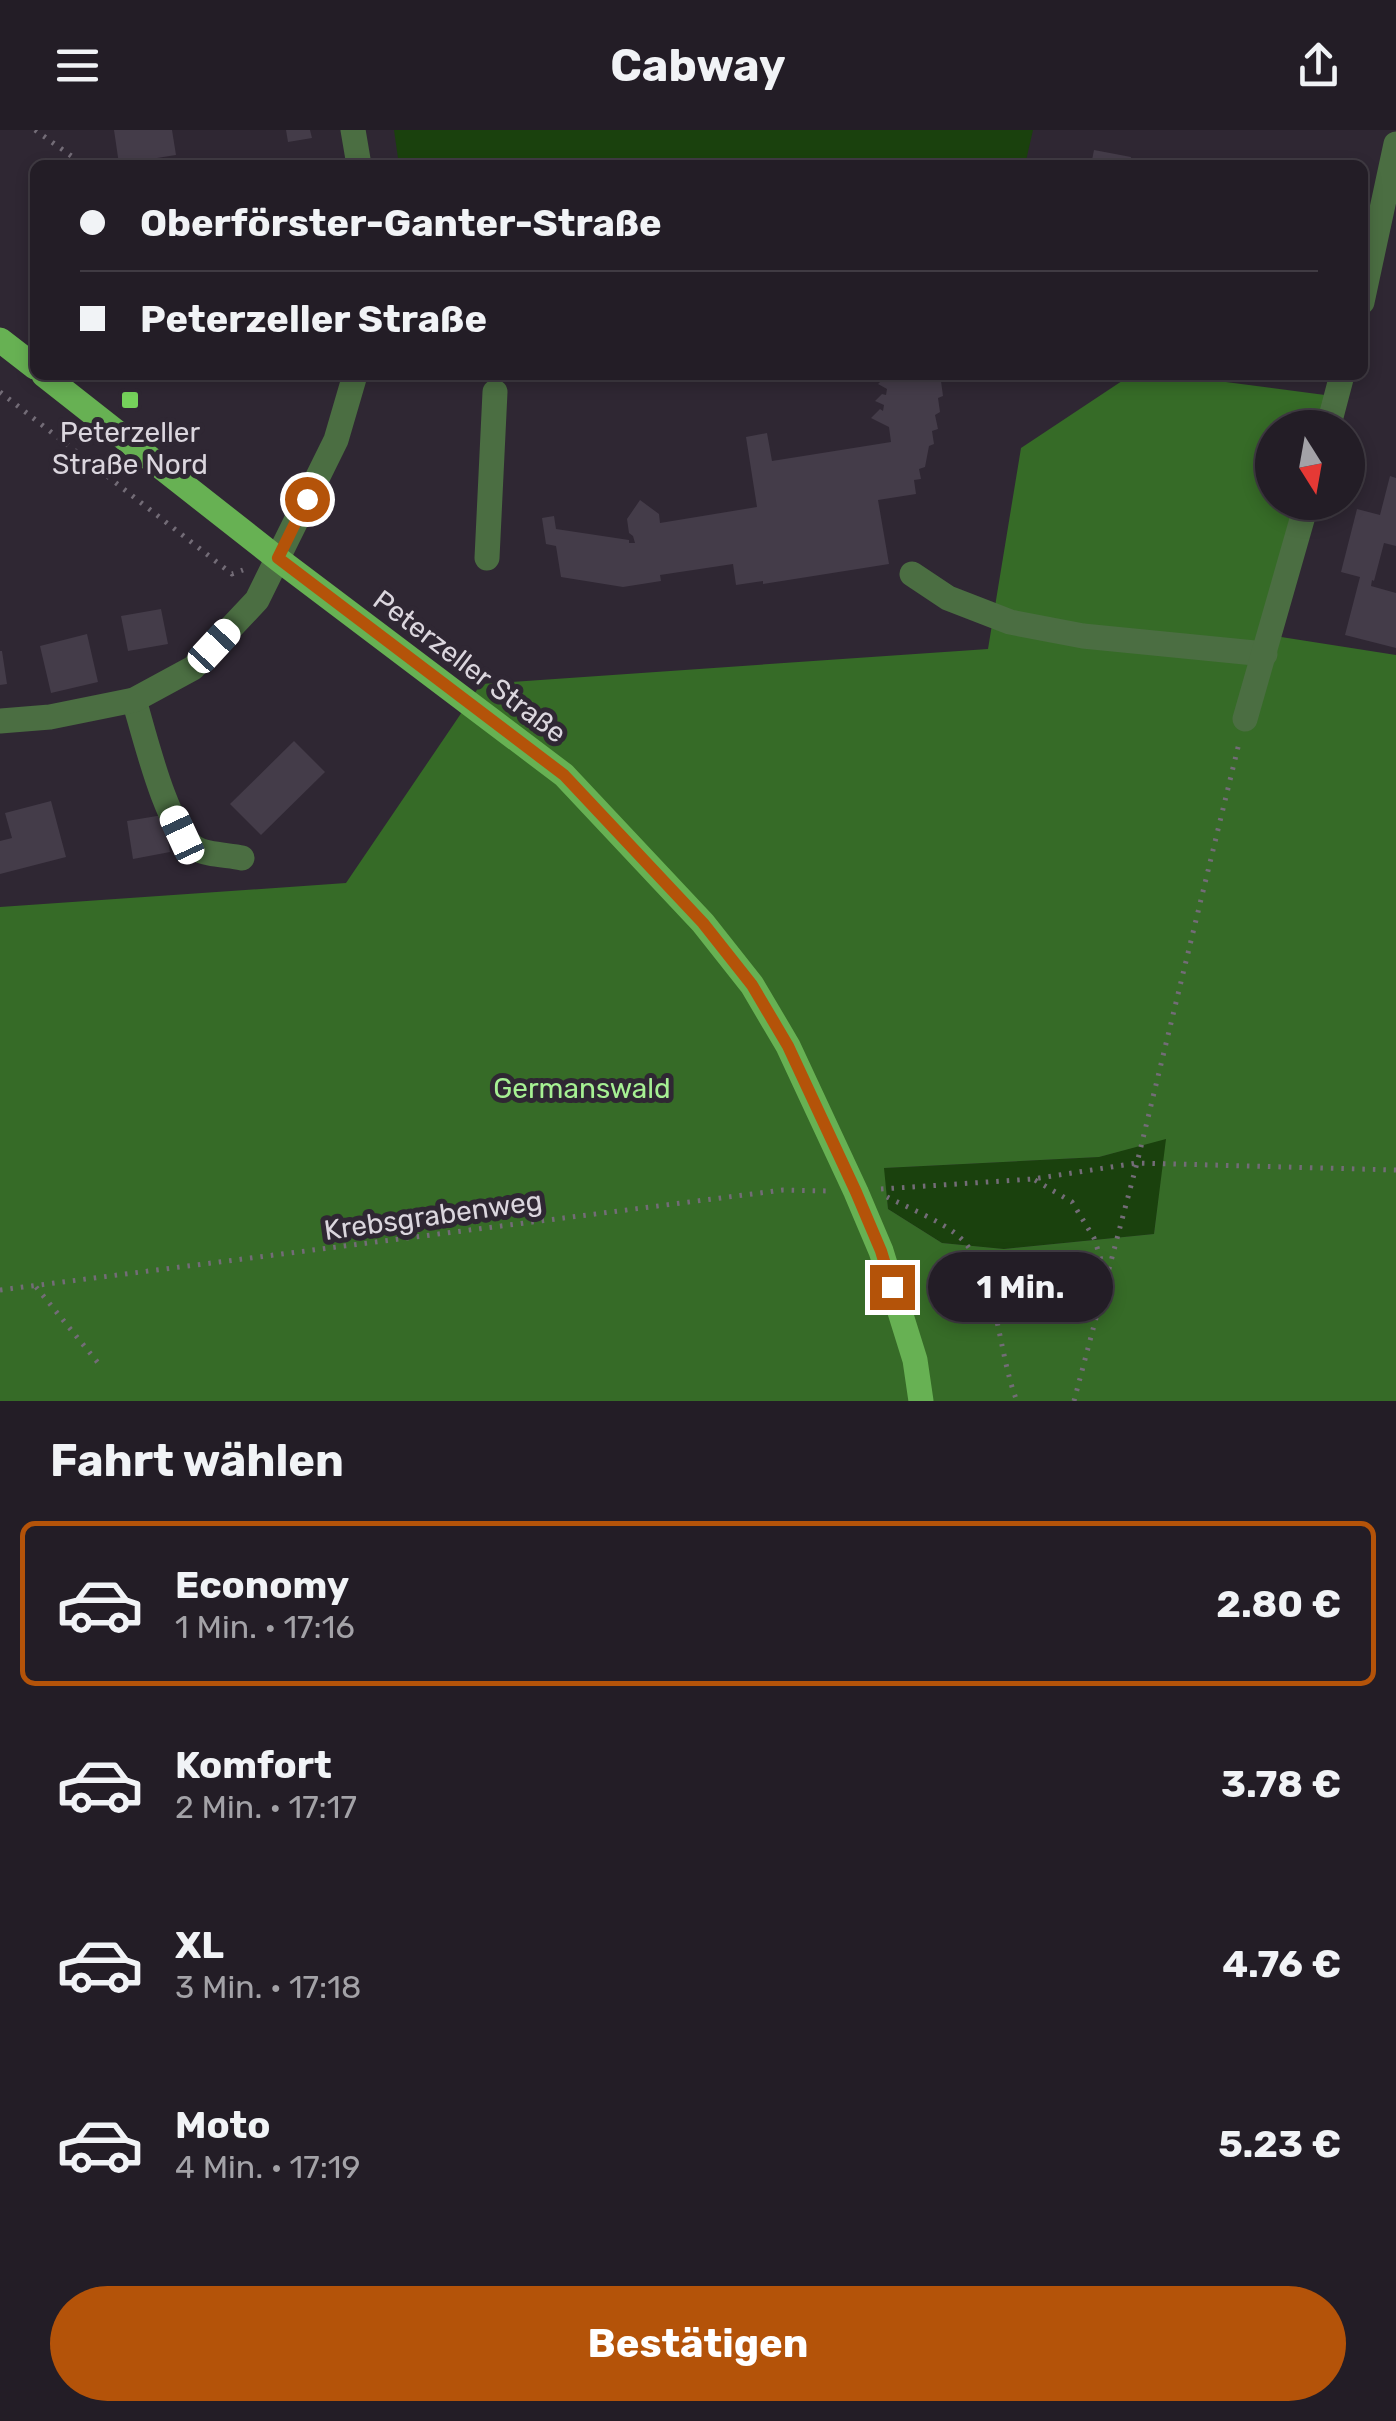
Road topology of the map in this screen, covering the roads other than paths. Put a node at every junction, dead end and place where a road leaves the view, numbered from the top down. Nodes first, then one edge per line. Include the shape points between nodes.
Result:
1 (353, 130) edge
2 (1396, 144) edge
3 (358, 160) edge
4 (1368, 274) edge
5 (0, 340) edge
6 (30, 364) edge
7 (50, 380) edge
8 (354, 380) edge
9 (1341, 380) edge
10 (495, 392) dead end
11 (1333, 410) edge
12 (1302, 520) edge
13 (278, 558) junction
14 (487, 558) dead end
15 (912, 574) dead end
16 (1265, 654) junction
17 (134, 700) junction
18 (1245, 719) road end
19 (0, 720) edge
20 (242, 858) dead end
21 (921, 1401) edge

1 - 3 street
2 - 4 street
5 - 6 main road
7 - 13 main road, Peterzeller Straße
8 - 13 street via 336,440
9 - 11 street
10 - 14 street
12 - 16 street
13 - 17 street via 257,600 193,668
13 - 21 main road, Peterzeller Straße via 564,775 752,985 788,1046 881,1251
15 - 16 street via 948,598 1010,622
16 - 18 street
17 - 19 street
17 - 20 street via 182,835 196,850

